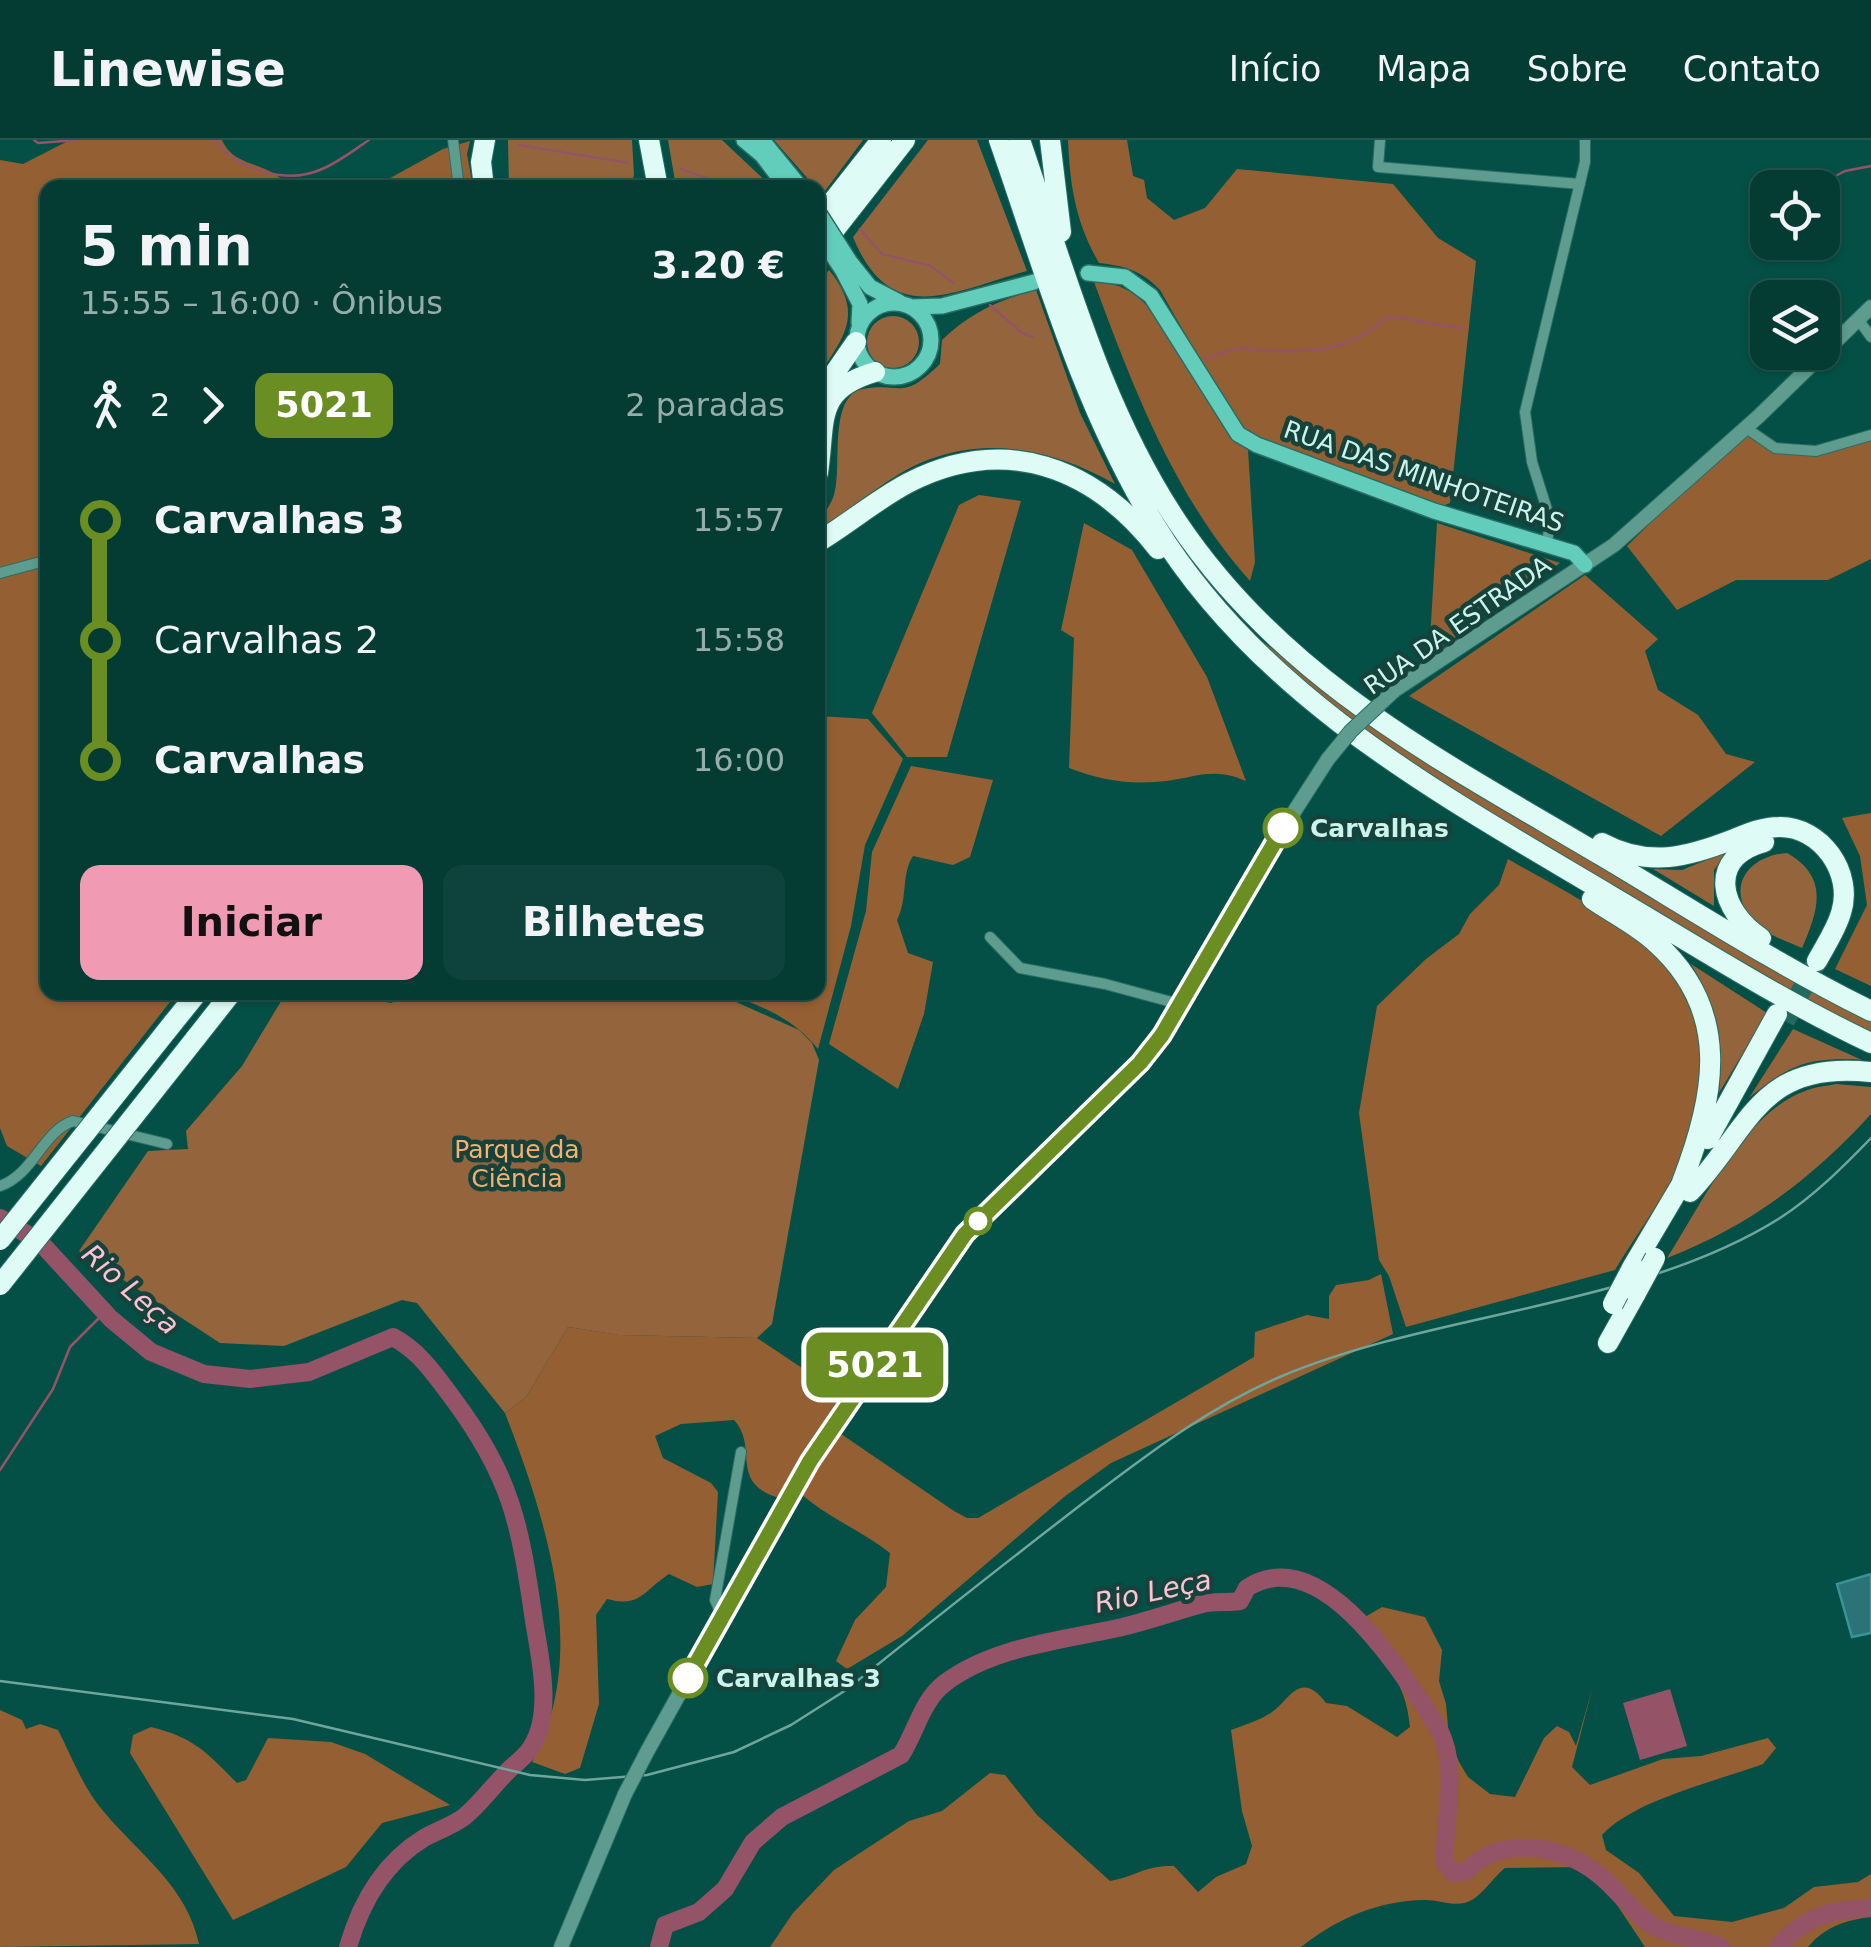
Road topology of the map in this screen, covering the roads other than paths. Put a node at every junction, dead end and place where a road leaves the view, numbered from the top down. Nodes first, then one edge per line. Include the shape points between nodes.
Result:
1 (453, 140) edge
2 (484, 140) edge
3 (495, 140) edge
4 (647, 140) edge
5 (744, 140) edge
6 (762, 140) edge
7 (880, 140) edge
8 (905, 140) edge
9 (999, 140) edge
10 (1020, 140) edge
11 (1050, 140) edge
12 (1380, 140) edge
13 (1585, 140) edge
14 (458, 180) edge
15 (483, 180) edge
16 (493, 180) edge
17 (643, 180) edge
18 (656, 180) edge
19 (782, 180) edge
20 (794, 180) edge
21 (1580, 184) junction
22 (825, 211) edge
23 (825, 226) edge
24 (825, 242) edge
25 (825, 242) edge
26 (846, 267) junction
27 (1064, 269) junction
28 (1088, 273) dead end
29 (1034, 282) dead end
30 (969, 298) junction
31 (907, 305) junction
32 (1871, 307) edge
33 (1858, 319) junction
34 (931, 332) junction
35 (858, 334) junction
36 (1871, 337) edge
37 (875, 372) junction
38 (825, 387) edge
39 (825, 415) edge
40 (1746, 428) junction
41 (1871, 435) edge
42 (825, 537) edge
43 (1547, 546) junction
44 (40, 562) edge
45 (1585, 564) junction
46 (0, 573) edge
47 (1192, 576) junction
48 (1561, 832) junction
49 (1573, 874) junction
50 (990, 937) dead end
51 (1794, 970) junction
52 (192, 1000) edge
53 (226, 1000) edge
54 (1179, 1004) junction
55 (1871, 1011) edge
56 (1781, 1017) tunnel mouth
57 (1871, 1043) edge
58 (1871, 1072) edge
59 (167, 1144) dead end
60 (0, 1186) edge
61 (1686, 1187) junction
62 (0, 1240) edge
63 (0, 1285) edge
64 (741, 1452) dead end
65 (722, 1616) junction
66 (561, 1947) edge

1 - 14 street
2 - 15 highway
3 - 16 highway
4 - 17 highway
4 - 18 highway
5 - 19 main road
6 - 20 main road
7 - 22 highway
8 - 24 highway
9 - 47 highway via 1098,421
10 - 27 highway
11 - 27 highway
12 - 21 street via 1378,168
13 - 21 street
21 - 43 street via 1525,412 1550,519
23 - 26 main road, bridge
25 - 26 main road, bridge
26 - 31 main road
26 - 35 main road via 860,304
27 - 48 highway via 1150,478 1242,606 1353,704
28 - 43 main road, RUA DAS MINHOTEIRAS via 1126,276 1151,296 1238,434
29 - 30 main road
30 - 31 main road
30 - 34 main road
31 - 34 main road
31 - 35 main road via 872,309
32 - 33 street, RUA DA ESTRADA
33 - 36 street
33 - 40 street, RUA DA ESTRADA
34 - 37 main road via 928,356 911,374
35 - 37 main road via 859,354
35 - 38 highway
37 - 39 highway via 831,396
40 - 41 street via 1774,448 1816,451
40 - 45 street, RUA DA ESTRADA via 1661,507
42 - 47 highway via 932,472 1007,460 1067,473 1098,489 1126,511 1174,570
43 - 45 main road, RUA DAS MINHOTEIRAS
44 - 46 street
45 - 54 street, RUA DA ESTRADA, bridge via 1395,690 1350,731
47 - 49 highway via 1248,640 1336,722
48 - 51 highway
48 - 51 highway via 1578,830 1626,854 1660,860 1703,852 1759,829 1804,832 1831,854 1844,881 1841,914 1814,959 1832,906 1830,878 1816,855 1798,842 1754,844 1739,852 1727,874 1728,906
49 - 57 highway
49 - 61 highway via 1587,896 1655,941 1680,969 1702,1014 1712,1078
50 - 54 street via 1020,968
51 - 55 highway
52 - 62 highway, bridge
53 - 63 highway, bridge
54 - 65 street, RUA DA ESTRADA via 1140,1063 965,1234 810,1461
56 - 61 highway
58 - 61 highway via 1824,1072 1762,1099
59 - 60 street via 72,1120 28,1170
61 - 61 highway, bridge via 1613,1304 1604,1325 1608,1343
64 - 65 street via 716,1600
65 - 66 street, RUA DA ESTRADA, bridge via 625,1794

